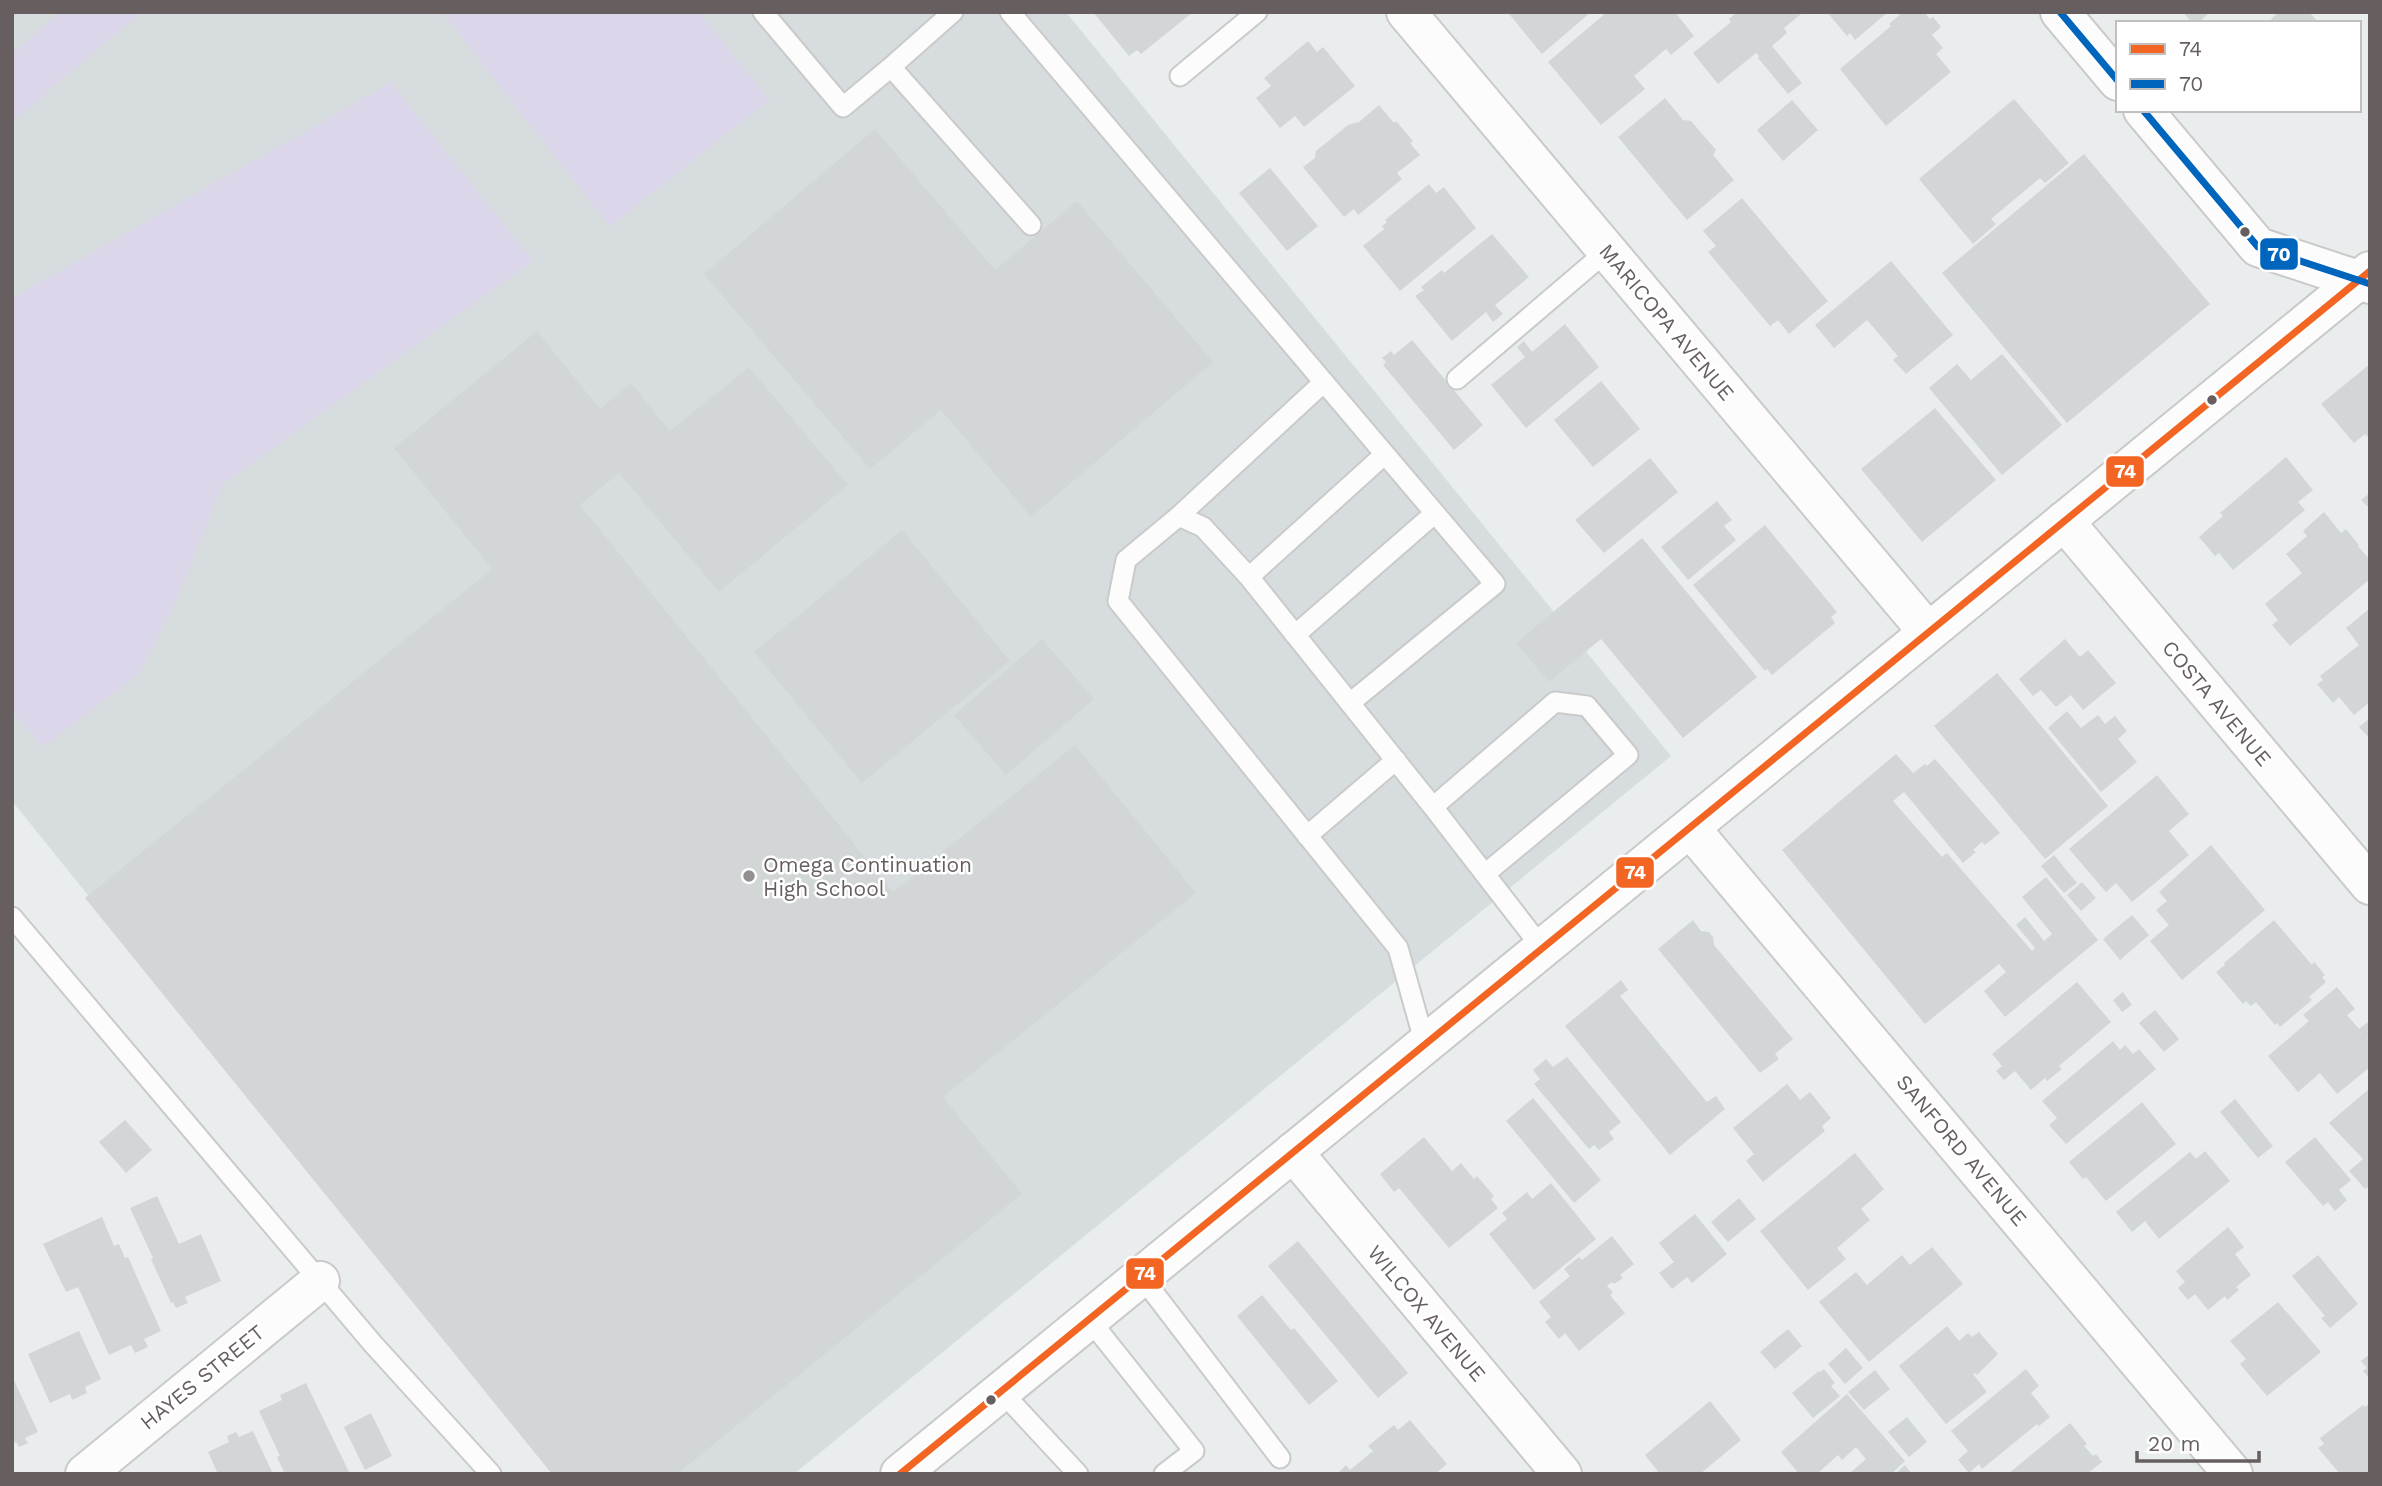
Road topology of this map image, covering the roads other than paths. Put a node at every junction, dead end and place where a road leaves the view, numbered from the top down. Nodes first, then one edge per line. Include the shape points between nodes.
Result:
1 (763, 12) edge
2 (953, 12) edge
3 (1010, 12) edge
4 (1257, 12) edge
5 (1406, 12) edge
6 (2060, 12) edge
7 (891, 67) junction
8 (1180, 76) dead end
9 (2116, 78) edge
10 (2145, 112) edge
11 (1031, 225) dead end
12 (1607, 251) junction
13 (2366, 278) edge
14 (1457, 379) dead end
15 (1324, 382) junction
16 (1385, 454) junction
17 (1435, 513) junction
18 (1179, 516) junction
19 (2064, 521) junction
20 (1249, 577) junction
21 (1928, 632) junction
22 (1295, 635) junction
23 (1350, 704) junction
24 (1396, 760) junction
25 (1433, 807) junction
26 (1690, 828) junction
27 (1307, 836) junction
28 (1485, 874) junction
29 (2370, 886) edge
30 (12, 917) edge
31 (1542, 948) junction
32 (1426, 1044) junction
33 (1293, 1152) junction
34 (1141, 1276) junction
35 (320, 1281) junction
36 (1089, 1319) junction
37 (1001, 1391) junction
38 (1280, 1458) dead end
39 (85, 1474) edge
40 (491, 1474) edge
41 (900, 1474) edge
42 (1078, 1474) edge
43 (1164, 1474) edge
44 (1562, 1474) edge
45 (2233, 1474) edge

1 - 7 lane via 843,107
2 - 7 lane
3 - 15 lane
4 - 8 lane
5 - 12 street, MARICOPA AVENUE
6 - 9 street
7 - 11 lane
10 - 13 street via 2258,247
12 - 14 lane
12 - 21 street, MARICOPA AVENUE
13 - 19 street
15 - 16 lane
15 - 18 lane
16 - 17 lane
16 - 20 lane
17 - 22 lane
17 - 23 lane via 1495,583
18 - 20 lane via 1203,527
18 - 27 lane via 1126,560 1118,601
19 - 21 street
19 - 29 street, COSTA AVENUE
20 - 22 lane
21 - 26 street
22 - 23 lane
23 - 24 lane
24 - 25 lane
24 - 27 lane
25 - 28 lane
25 - 28 lane via 1555,702 1587,706 1628,755
26 - 31 street
26 - 45 street, SANFORD AVENUE
27 - 32 lane via 1398,948
28 - 31 lane
30 - 35 lane
31 - 32 street
32 - 33 street
33 - 34 street
33 - 44 street, WILCOX AVENUE
34 - 36 street
34 - 38 lane
35 - 39 street, HAYES STREET
35 - 40 lane
36 - 37 street
36 - 43 lane via 1194,1451
37 - 41 street
37 - 42 lane

